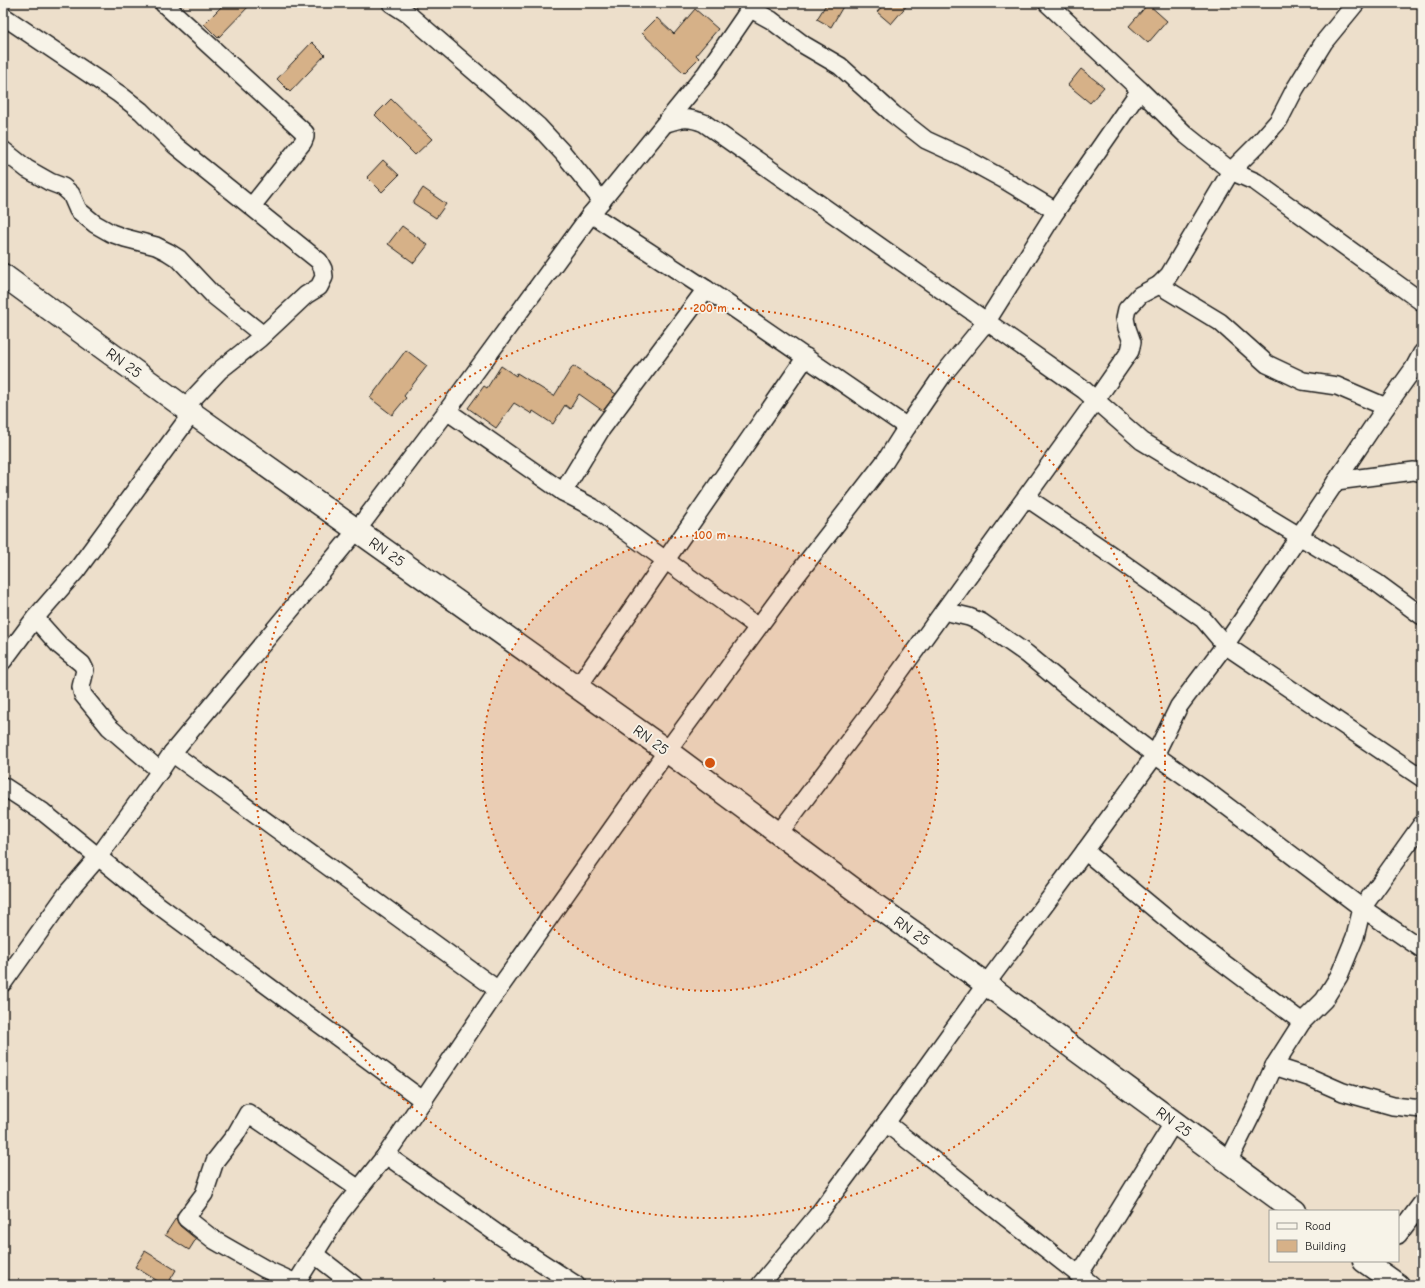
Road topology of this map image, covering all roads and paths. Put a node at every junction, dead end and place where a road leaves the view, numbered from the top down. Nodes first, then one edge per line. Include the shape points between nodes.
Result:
1 (164, 3) edge
2 (391, 3) edge
3 (1356, 3) edge
4 (1049, 4) edge
5 (750, 5) edge
6 (3, 16) edge
7 (1140, 90) junction
8 (666, 123) junction
9 (3, 150) edge
10 (1231, 171) junction
11 (252, 206) junction
12 (597, 207) junction
13 (1056, 211) junction
14 (3, 274) edge
15 (1159, 285) junction
16 (706, 289) junction
17 (1422, 302) edge
18 (987, 321) junction
19 (263, 335) junction
20 (1422, 353) edge
21 (806, 357) junction
22 (1096, 400) junction
23 (1386, 407) junction
24 (189, 410) junction
25 (447, 411) junction
26 (907, 427) junction
27 (1422, 473) edge
28 (1336, 481) junction
29 (563, 492) junction
30 (1027, 498) junction
31 (357, 530) junction
32 (1298, 536) junction
33 (665, 560) junction
34 (944, 611) junction
35 (1422, 616) edge
36 (35, 618) junction
37 (758, 628) junction
38 (1225, 644) junction
39 (3, 660) edge
40 (578, 687) junction
41 (667, 750) junction
42 (172, 753) junction
43 (1155, 755) junction
44 (160, 771) junction
45 (1422, 778) edge
46 (3, 786) edge
47 (1422, 824) edge
48 (779, 833) junction
49 (1085, 851) junction
50 (99, 856) junction
51 (1362, 908) junction
52 (1422, 949) edge
53 (3, 983) edge
54 (986, 984) junction
55 (498, 990) junction
56 (1302, 1022) junction
57 (1274, 1066) junction
58 (424, 1101) junction
59 (1422, 1109) edge
60 (1174, 1122) junction
61 (886, 1123) junction
62 (386, 1155) junction
63 (1228, 1162) junction
64 (358, 1189) junction
65 (1422, 1203) edge
66 (1294, 1210) edge
67 (1399, 1234) edge
68 (314, 1254) junction
69 (1372, 1263) edge
70 (1085, 1280) edge
71 (295, 1284) edge
72 (354, 1285) edge
73 (576, 1285) edge
74 (760, 1285) edge
75 (1398, 1285) edge

1 - 11 street via 305,133 303,142
2 - 12 street via 408,14 538,126 563,153
3 - 10 street via 1324,42 1279,120
4 - 7 street
5 - 8 street via 706,74
5 - 13 street via 804,45 840,66 926,140 989,171
6 - 11 street via 119,94 141,111 176,146
7 - 10 street via 1186,134
7 - 13 street
8 - 12 street
8 - 18 street via 691,118 704,123
9 - 19 street via 27,168 63,187 70,194 78,210 95,224 118,236 156,246 179,259 209,292
10 - 15 street via 1169,275
10 - 17 street via 1256,182
11 - 19 street via 319,261 324,273 319,287 306,294
12 - 16 street
12 - 25 street
13 - 18 street
14 - 24 main road, RN 25 / RN 25
15 - 22 street via 1140,295 1128,309 1125,318 1132,342 1130,351
15 - 23 street via 1220,322 1267,364 1303,381 1337,386
16 - 21 street
16 - 29 street via 600,430
18 - 22 street
18 - 26 street via 942,376
19 - 24 street via 220,370
20 - 23 street
21 - 26 street
21 - 33 street
22 - 30 street
22 - 32 street via 1142,441
23 - 28 street
24 - 31 main road, RN 25 / RN 25
24 - 36 street via 76,572
25 - 29 street
25 - 31 street
26 - 37 street via 886,460
27 - 28 street via 1414,471
28 - 32 street
29 - 33 street via 592,507
30 - 34 street
30 - 38 street via 1203,619
31 - 40 main road, RN 25 / RN 25
31 - 42 street
32 - 35 street via 1377,583
32 - 38 street
33 - 37 street
33 - 40 street
34 - 43 street via 981,622 1027,654
34 - 48 street
36 - 39 street
36 - 44 street via 60,646 82,664 83,695 109,727
37 - 41 street
38 - 43 street via 1179,706
38 - 45 street
40 - 41 main road, RN 25 / RN 25
41 - 48 main road, RN 25 / RN 25
41 - 55 street
42 - 44 street
42 - 55 street
43 - 49 street
43 - 51 street
44 - 50 street
46 - 50 street via 43,812
47 - 51 street
48 - 54 main road, RN 25 / RN 25
49 - 54 street
49 - 56 street via 1190,938
50 - 53 street via 68,892
50 - 58 street via 150,899
51 - 52 street
51 - 56 street via 1355,937 1339,976 1324,1000
54 - 60 main road, RN 25 / RN 25
54 - 61 street
55 - 58 street
56 - 57 street
57 - 59 street via 1312,1078 1343,1092 1393,1106
57 - 63 street
58 - 62 street
60 - 63 main road, RN 25 / RN 25
60 - 70 street
61 - 70 street
61 - 74 street via 817,1216
62 - 64 street
62 - 73 street via 499,1235
63 - 66 main road, RN 25 / RN 25
64 - 68 street
64 - 71 street via 248,1114 215,1161 204,1194 186,1218 214,1240
65 - 67 street
68 - 71 street
68 - 72 street
69 - 75 main road

